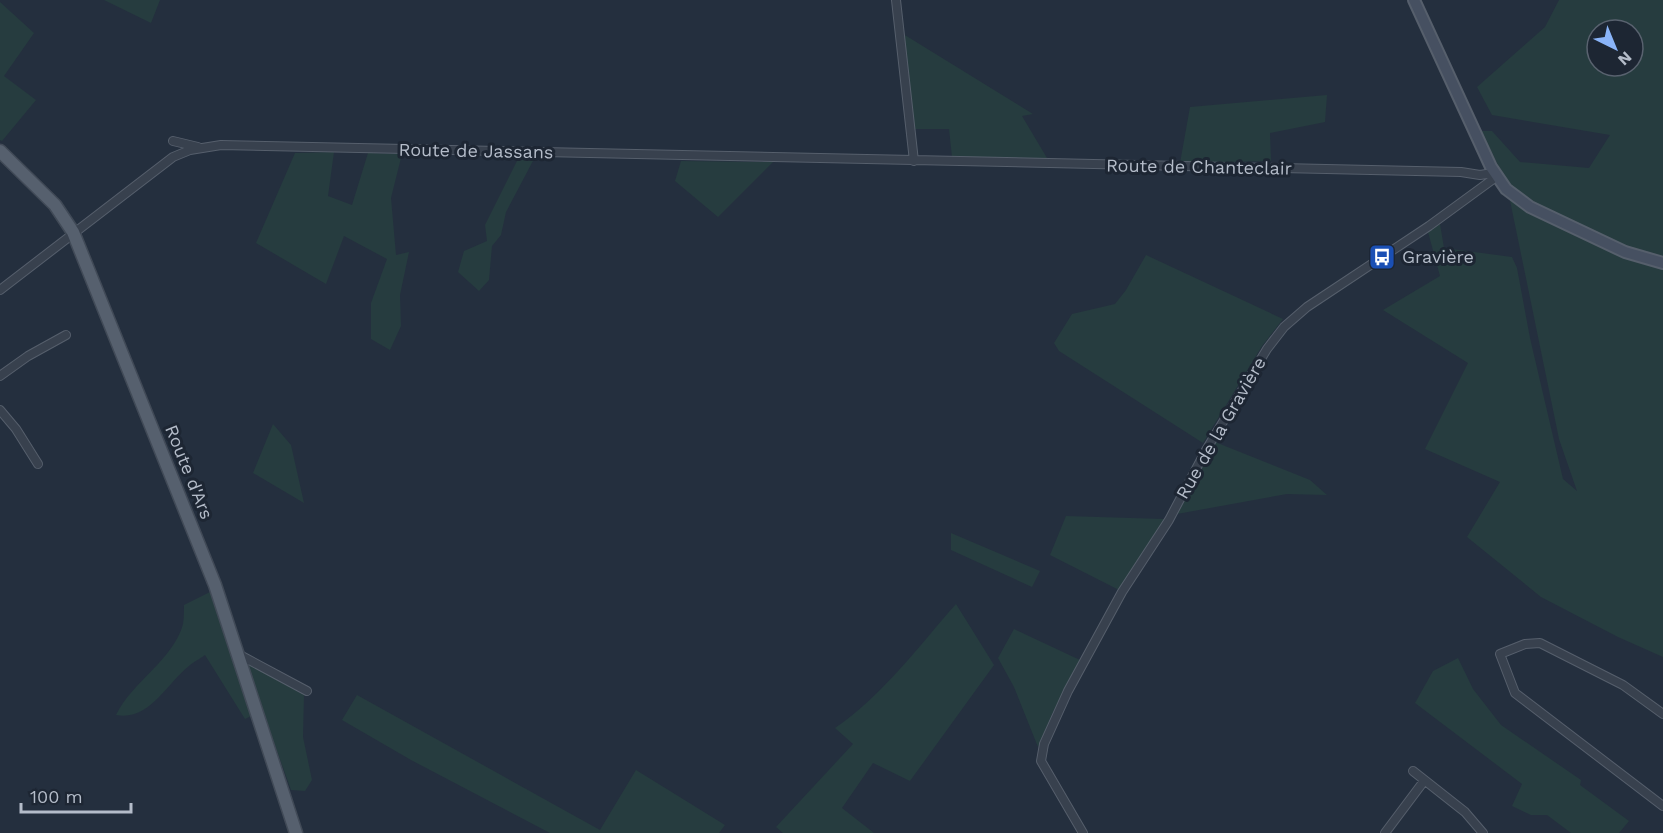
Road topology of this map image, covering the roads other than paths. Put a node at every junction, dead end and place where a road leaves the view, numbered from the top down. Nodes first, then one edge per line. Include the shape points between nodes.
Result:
1 (896, 0) edge
2 (1414, 0) edge
3 (173, 141) dead end
4 (202, 148) junction
5 (0, 151) edge
6 (905, 160) joint
7 (914, 161) junction
8 (1495, 175) junction
9 (73, 232) junction
10 (1663, 263) edge
11 (0, 290) edge
12 (66, 335) dead end
13 (0, 376) edge
14 (0, 410) edge
15 (38, 464) dead end
16 (238, 654) junction
17 (307, 691) dead end
18 (1663, 714) edge
19 (1413, 771) dead end
20 (1424, 781) junction
21 (1663, 806) edge
22 (296, 833) edge
23 (1083, 833) edge
24 (1385, 833) edge
25 (1483, 833) edge

1 - 7 street
2 - 8 street
3 - 4 street
4 - 6 street, Route de Jassans
4 - 9 street, Route de Jassans via 173,157
5 - 9 main road, Route d'Ars via 55,205
6 - 7 street, Route de Chanteclair
7 - 8 street, Route de Chanteclair
8 - 10 street via 1530,207 1625,252
8 - 23 street, Rue de la Gravière via 1429,226 1307,307 1267,349 1169,520 1122,592 1044,744 1041,761
9 - 11 street, Route de Jassans
9 - 16 main road, Route d'Ars via 215,585
12 - 13 street
14 - 15 street
16 - 17 street
16 - 22 main road, Route d'Ars
18 - 21 street via 1623,685 1540,643 1525,644 1500,654 1515,693
19 - 20 street
20 - 24 street
20 - 25 street via 1464,812

